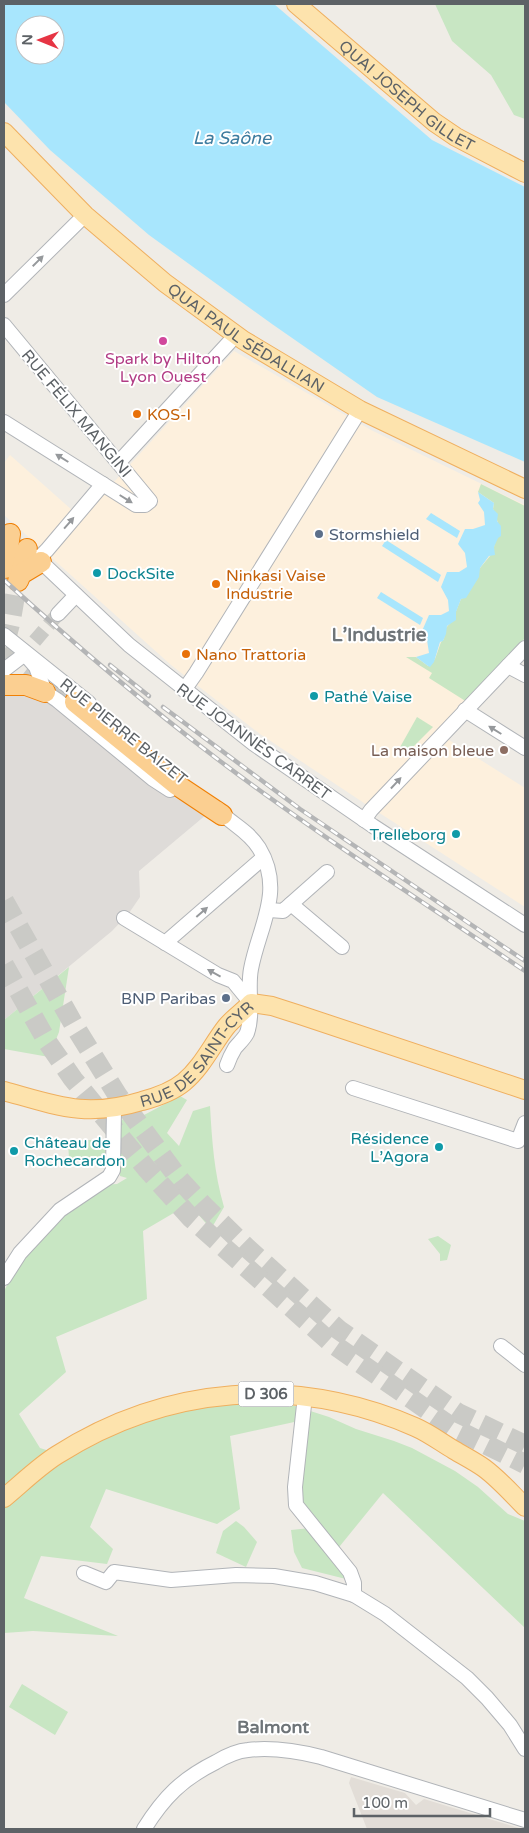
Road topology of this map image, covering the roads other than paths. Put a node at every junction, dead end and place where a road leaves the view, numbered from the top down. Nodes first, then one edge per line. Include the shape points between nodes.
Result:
1 (296, 4) edge
2 (4, 132) edge
3 (525, 173) edge
4 (85, 215) junction
5 (4, 295) edge
6 (4, 325) edge
7 (236, 335) junction
8 (360, 410) junction
9 (4, 422) edge
10 (119, 462) junction
11 (103, 484) junction
12 (525, 489) edge
13 (7, 531) edge
14 (34, 555) junction
15 (15, 574) edge
16 (76, 595) junction
17 (58, 614) tunnel mouth
18 (4, 635) edge
19 (525, 648) edge
20 (21, 654) junction
21 (508, 666) junction
22 (525, 675) edge
23 (6, 677) edge
24 (184, 690) junction
25 (45, 692) junction
26 (75, 702) tunnel mouth
27 (465, 710) junction
28 (525, 748) edge
29 (222, 815) junction
30 (364, 820) junction
31 (264, 858) junction
32 (327, 872) dead end
33 (290, 904) junction
34 (269, 910) junction
35 (124, 918) dead end
36 (525, 925) edge
37 (165, 943) junction
38 (342, 947) dead end
39 (251, 1003) junction
40 (227, 1065) dead end
41 (353, 1088) dead end
42 (525, 1090) edge
43 (4, 1091) edge
44 (114, 1109) junction
45 (525, 1123) edge
46 (521, 1143) edge
47 (4, 1278) edge
48 (501, 1346) dead end
49 (525, 1365) edge
50 (305, 1396) junction
51 (4, 1498) edge
52 (525, 1507) edge
53 (84, 1574) dead end
54 (354, 1595) junction
55 (525, 1750) edge
56 (525, 1820) edge
57 (144, 1829) edge

1 - 3 main road, QUAI JOSEPH GILLET via 434,122
2 - 4 main road, QUAI PAUL SÉDALLIAN
5 -> 4 street
4 - 7 main road, QUAI PAUL SÉDALLIAN via 165,283
6 - 10 street, RUE FÉLIX MANGINI
7 - 8 main road, QUAI PAUL SÉDALLIAN
7 - 10 street
8 - 12 main road, QUAI PAUL SÉDALLIAN
8 - 24 street
11 -> 9 street
11 -> 10 street, RUE FÉLIX MANGINI via 136,505 150,501
14 -> 11 street via 42,556
13 - 14 street, RUE JOANNÈS CARRET
13 - 15 highway
14 - 15 highway
14 - 16 street, RUE JOANNÈS CARRET
16 - 17 street
16 - 24 street, RUE JOANNÈS CARRET via 129,645
18 - 20 street, RUE PIERRE BAIZET
19 - 21 street
20 - 23 street
20 - 25 street, RUE PIERRE BAIZET via 36,668
20 - 29 street, RUE PIERRE BAIZET via 47,668 210,800
21 - 22 street
21 - 27 street
23 - 25 highway
24 - 30 street, RUE JOANNÈS CARRET via 254,744
25 - 29 street, RUE PIERRE BAIZET via 153,778 203,808
26 - 29 highway via 177,785
28 -> 27 street
30 -> 27 street
29 - 31 street, RUE PIERRE BAIZET via 244,830
30 - 36 street, RUE JOANNÈS CARRET
31 - 34 street, RUE PIERRE BAIZET via 270,888
37 -> 31 street
32 - 33 street
33 - 34 street via 283,911
33 - 38 street
34 - 39 street, RUE PIERRE BAIZET via 251,969
35 - 37 street
39 -> 37 street via 233,981
39 - 40 street, RUE PIERRE BAIZET via 245,1036
39 - 42 main road, RUE DE SAINT-CYR via 292,1012
39 - 44 main road, RUE DE SAINT-CYR via 228,1025 184,1082 160,1096
41 - 46 street
43 - 44 main road, RUE DE SAINT-CYR via 72,1109
44 - 47 street via 113,1170 109,1177 60,1210 20,1252
45 - 46 street
48 - 49 street
50 - 51 main road, D 306 via 219,1396 150,1411 92,1435 56,1455
50 - 52 main road, D 306 via 339,1402 417,1428 484,1468
50 - 54 street via 296,1505 350,1572
53 - 54 street via 106,1582 114,1572 171,1580 274,1576 315,1583
54 - 55 street via 385,1614 467,1678 510,1725
56 - 57 street via 295,1750 261,1749 229,1755 196,1772 162,1802

